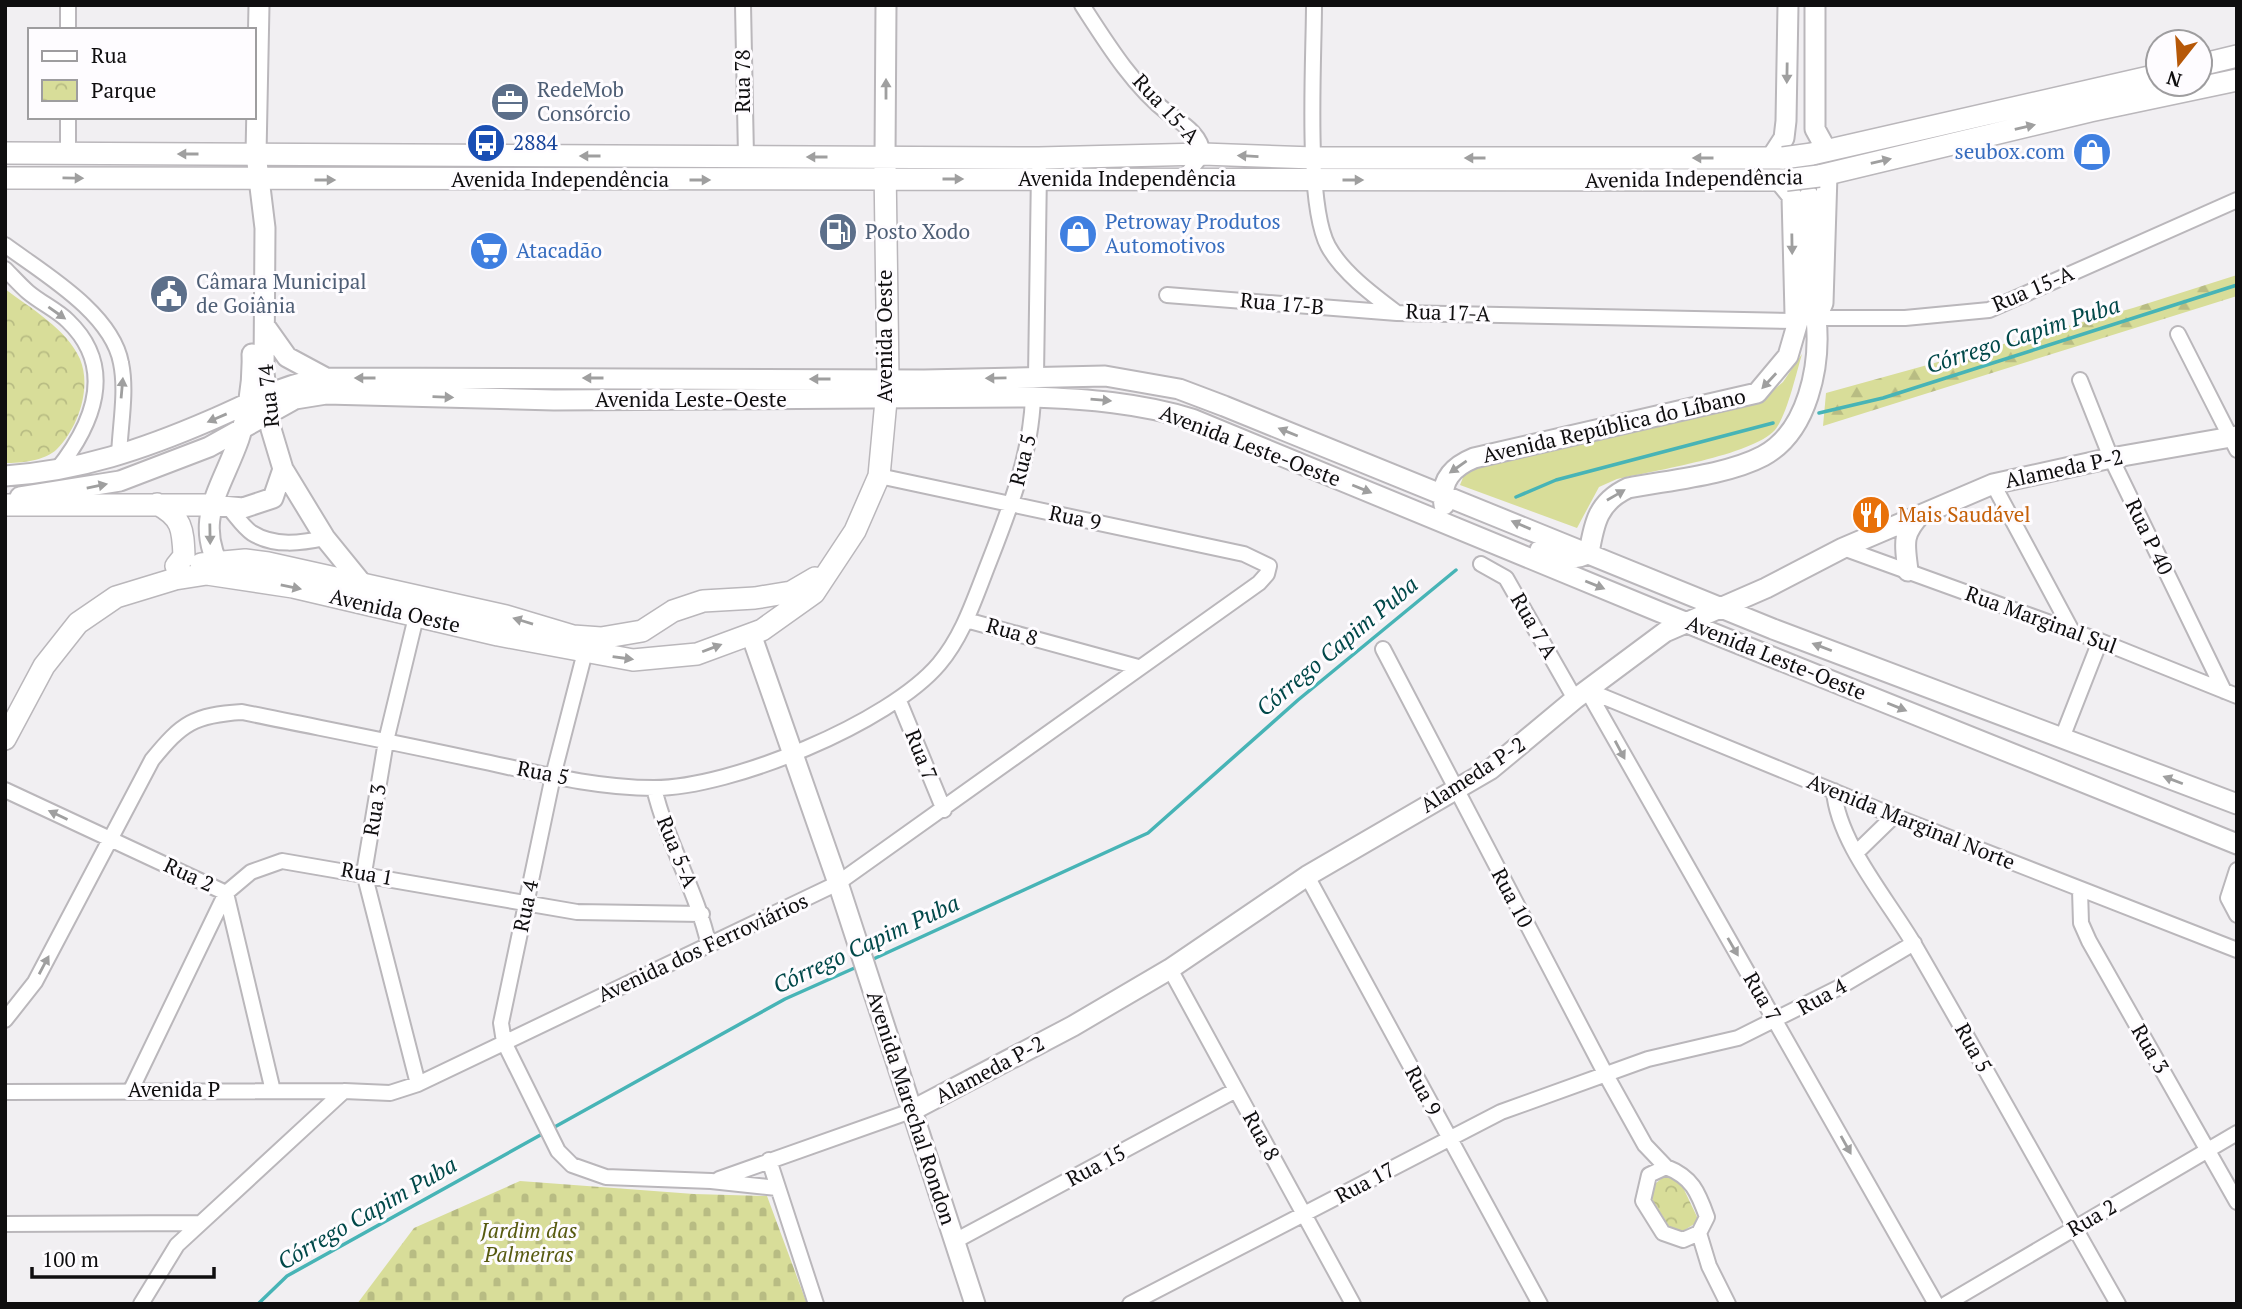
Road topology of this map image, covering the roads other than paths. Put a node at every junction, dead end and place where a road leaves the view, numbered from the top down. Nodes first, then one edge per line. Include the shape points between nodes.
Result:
1 (68, 5) edge
2 (259, 5) edge
3 (743, 5) edge
4 (886, 5) edge
5 (1082, 5) edge
6 (1314, 5) edge
7 (1788, 5) edge
8 (1807, 5) edge
9 (1815, 5) edge
10 (68, 28) edge
11 (2237, 57) edge
12 (2214, 62) edge
13 (2144, 80) edge
14 (2237, 80) edge
15 (2087, 102) junction
16 (68, 119) edge
17 (1816, 149) junction
18 (5, 153) edge
19 (1203, 153) junction
20 (68, 154) junction
21 (256, 154) junction
22 (746, 157) junction
23 (1536, 157) junction
24 (1314, 158) junction
25 (1777, 158) junction
26 (885, 168) junction
27 (1039, 169) junction
28 (1823, 176) junction
29 (5, 177) edge
30 (1184, 179) junction
31 (257, 180) junction
32 (1536, 180) junction
33 (1783, 180) junction
34 (1315, 181) junction
35 (1809, 196) dead end
36 (2237, 200) edge
37 (5, 245) edge
38 (5, 270) edge
39 (1809, 283) junction
40 (1167, 295) dead end
41 (1397, 313) junction
42 (1816, 318) junction
43 (1796, 321) junction
44 (265, 326) junction
45 (2179, 334) dead end
46 (1036, 377) junction
47 (2080, 380) dead end
48 (326, 386) junction
49 (888, 389) junction
50 (267, 395) junction
51 (1033, 397) junction
52 (248, 405) junction
53 (269, 415) junction
54 (241, 431) junction
55 (2235, 441) edge
56 (274, 443) junction
57 (119, 456) junction
58 (2111, 458) junction
59 (284, 469) junction
60 (56, 471) junction
61 (5, 476) edge
62 (879, 476) junction
63 (1993, 484) junction
64 (1442, 494) junction
65 (5, 498) edge
66 (155, 503) junction
67 (1012, 504) junction
68 (5, 505) edge
69 (220, 506) junction
70 (1920, 514) junction
71 (1455, 527) junction
72 (325, 538) junction
73 (1498, 545) junction
74 (1843, 548) junction
75 (1589, 553) junction
76 (1481, 564) dead end
77 (176, 566) junction
78 (1269, 566) joint
79 (220, 568) junction
80 (828, 569) junction
81 (1908, 571) junction
82 (363, 586) junction
83 (1766, 588) junction
84 (722, 602) junction
85 (1720, 607) junction
86 (416, 617) junction
87 (966, 620) junction
88 (659, 622) junction
89 (1686, 622) junction
90 (1773, 629) junction
91 (2073, 631) junction
92 (751, 634) junction
93 (2100, 641) junction
94 (1383, 649) dead end
95 (585, 652) junction
96 (672, 657) junction
97 (1138, 667) junction
98 (2230, 693) edge
99 (1581, 695) junction
100 (899, 701) junction
101 (5, 711) edge
102 (5, 738) edge
103 (2062, 738) junction
104 (386, 741) junction
105 (792, 757) junction
106 (553, 776) junction
107 (654, 788) junction
108 (1455, 789) junction
109 (5, 790) edge
110 (1834, 791) junction
111 (2237, 804) edge
112 (944, 810) junction
113 (1894, 817) junction
114 (111, 839) junction
115 (2237, 844) edge
116 (1857, 852) junction
117 (2237, 870) edge
118 (364, 873) junction
119 (1307, 876) junction
120 (838, 883) junction
121 (2080, 890) junction
122 (226, 893) junction
123 (526, 904) junction
124 (702, 914) junction
125 (2237, 915) edge
126 (1913, 943) junction
127 (709, 946) junction
128 (2237, 950) edge
129 (1170, 969) junction
130 (5, 1020) edge
131 (1776, 1022) junction
132 (504, 1042) junction
133 (1605, 1075) junction
134 (418, 1084) junction
135 (131, 1090) junction
136 (1236, 1090) junction
137 (273, 1091) junction
138 (344, 1091) junction
139 (5, 1092) edge
140 (911, 1111) junction
141 (2237, 1133) edge
142 (1448, 1139) junction
143 (1645, 1145) junction
144 (2207, 1150) junction
145 (769, 1160) junction
146 (1666, 1167) junction
147 (1648, 1175) junction
148 (711, 1181) junction
149 (777, 1188) junction
150 (2237, 1202) edge
151 (1304, 1215) junction
152 (199, 1223) junction
153 (5, 1224) edge
154 (2075, 1228) junction
155 (1699, 1233) junction
156 (1683, 1240) junction
157 (955, 1241) junction
158 (1709, 1266) junction
159 (141, 1304) edge
160 (816, 1304) edge
161 (975, 1304) edge
162 (1130, 1304) edge
163 (1353, 1304) edge
164 (1540, 1304) edge
165 (1728, 1304) edge
166 (1936, 1304) edge
167 (1947, 1304) edge
168 (2118, 1304) edge

1 - 10 street
2 - 21 main road, Rua 74
3 - 22 street, Rua 78
26 -> 4 main road, Avenida Oeste
5 - 19 street, Rua 15-A via 1144,89 1189,127
6 - 24 street, Rua 17-A
7 -> 25 main road via 1786,121
8 - 17 main road
9 - 17 main road
11 - 12 main road
13 - 15 main road, Avenida Independência
14 - 15 main road, Avenida Independência
15 - 17 main road, Avenida Independência
28 -> 15 main road, Avenida Independência
16 - 20 street
17 - 25 main road, Avenida Independência, bridge
18 - 20 main road, Avenida Independência
24 -> 19 main road, Avenida Independência
19 - 27 main road, Avenida Independência
19 - 30 street, Rua 15-A
21 -> 20 main road, Avenida Independência
22 -> 21 main road, Avenida Independência
21 - 31 main road, Rua 74
26 -> 22 main road, Avenida Independência
23 -> 24 main road, Avenida Independência
25 -> 23 main road, Avenida Independência
23 - 32 main road
24 - 34 street, Rua 17-A
26 - 27 main road, Avenida Independência
31 -> 26 main road, Avenida Independência
26 - 49 main road, Avenida Oeste
27 - 30 main road, Avenida Independência
27 - 46 street
28 - 33 main road, Avenida Independência, bridge
28 - 42 main road, Avenida República do Líbano via 1824,303
29 -> 31 main road, Avenida Independência
30 - 34 main road, Avenida Independência
31 - 44 main road, Rua 74 via 263,193 265,228
31 - 52 main road, Rua 74 via 251,194 253,373
32 - 33 main road, Avenida Independência
34 -> 32 main road, Avenida Independência
33 -> 43 main road, Avenida República do Líbano via 1792,195
34 - 41 street, Rua 17-A via 1326,244
35 - 39 main road, Avenida República do Líbano
36 - 42 street, Rua 15-A via 1989,310 1905,318
57 -> 37 street via 124,378 114,344 86,307
38 -> 60 street via 69,321 96,363 98,385 93,403 78,439
39 - 42 main road, Avenida República do Líbano
39 - 43 main road, Avenida República do Líbano
40 - 41 street, Rua 17-B
41 - 43 street, Rua 17-A
75 -> 42 main road, Avenida República do Líbano via 1599,510 1615,494 1740,465 1761,457 1786,438 1808,397
43 -> 64 main road, Avenida República do Líbano via 1788,356 1757,393 1474,458 1449,473
44 - 48 main road, Avenida Leste-Oeste via 287,357
44 - 50 main road, Rua 74
45 - 55 street
46 -> 49 main road, Avenida Leste-Oeste
64 -> 46 main road, Avenida Leste-Oeste via 1179,389 1105,376
47 - 58 street, Rua P 40
48 - 49 main road, Avenida Leste-Oeste
48 - 50 main road, Avenida Leste-Oeste via 294,383
48 - 53 main road, Avenida Leste-Oeste
48 - 56 main road via 296,406 281,424
49 - 51 main road, Avenida Leste-Oeste
49 - 62 main road, Avenida Oeste
50 - 52 main road, Avenida Leste-Oeste
50 - 53 main road, Rua 74
51 - 67 street, Rua 5 via 1032,424
51 -> 71 main road, Avenida Leste-Oeste via 1102,400 1192,419
52 - 54 main road, Rua 74
52 -> 57 main road, Avenida Leste-Oeste
53 - 54 main road, Avenida Leste-Oeste
53 - 56 main road, Rua 74
65 -> 54 main road, Avenida Leste-Oeste via 120,481
54 - 69 main road, Rua 74
55 - 58 main road, Alameda P-2
56 - 59 main road, Rua 74
57 - 60 main road, Avenida Leste-Oeste
58 - 63 main road, Alameda P-2
58 - 98 street, Rua P 40
59 - 69 main road via 273,498 257,505
59 - 72 main road, Rua 74
60 - 61 main road, Avenida Leste-Oeste
62 - 67 street, Rua 9
62 - 80 main road, Avenida Oeste via 855,531
63 - 70 main road, Alameda P-2
63 - 91 street
64 - 71 main road
75 -> 64 main road, Avenida Leste-Oeste
66 - 68 main road
66 - 69 main road
66 - 77 main road via 179,519 183,529 184,556
67 - 78 street, Rua 9 via 1244,554
67 - 87 street, Rua 5
69 - 72 street via 252,533 268,539 301,543
69 -> 79 main road, Rua 74 via 208,536
70 - 74 main road, Alameda P-2
70 - 81 main road via 1905,540
71 - 73 main road, Avenida Leste-Oeste
72 - 82 main road, Rua 74
73 - 75 main road via 1518,543 1573,560
73 -> 89 main road, Avenida Leste-Oeste
74 - 81 street, Rua Marginal Sul
74 - 83 main road, Alameda P-2
75 - 85 main road, Avenida Leste-Oeste
76 - 99 street, Rua 7 A via 1506,578
77 - 79 main road, Avenida Oeste
77 - 101 main road, Avenida Oeste via 148,571 110,588 72,617 41,648
78 - 97 street, Avenida dos Ferroviários via 1259,583
79 - 82 main road, Avenida Oeste via 245,560
79 -> 86 main road, Avenida Oeste
79 - 102 main road, Avenida Oeste via 116,597 78,623 44,666
80 - 84 main road, Avenida Oeste via 791,592
80 - 92 main road, Avenida Oeste via 814,593
81 - 91 street, Rua Marginal Sul
88 -> 82 main road, Avenida Oeste via 621,636 573,636 506,616
83 - 85 main road, Alameda P-2
83 - 90 main road via 1763,610
84 - 88 main road, Avenida Oeste via 703,601 673,611
84 - 92 main road via 741,613
85 - 89 main road, Alameda P-2
85 - 90 main road, Avenida Leste-Oeste
86 - 95 main road, Avenida Oeste
86 - 104 street, Rua 3
87 - 97 street, Rua 8
87 - 100 street, Rua 5 via 938,666
88 - 96 main road
89 - 99 main road, Alameda P-2 via 1665,632
89 -> 115 main road, Avenida Leste-Oeste
103 -> 90 main road, Avenida Leste-Oeste
91 - 93 street, Rua Marginal Sul
96 -> 92 main road, Avenida Oeste via 697,654
92 - 105 main road, Avenida Marechal Rondon
93 - 98 street, Rua Marginal Sul
93 - 103 street
94 - 108 street, Rua 10
95 -> 96 main road, Avenida Oeste via 633,660
95 - 106 street, Rua 4
97 - 112 street, Avenida dos Ferroviários
99 - 108 main road, Alameda P-2 via 1517,750
99 - 110 street, Avenida Marginal Norte
99 -> 131 street, Rua 7
100 - 105 street, Rua 5
100 - 112 street, Rua 7
111 -> 103 main road, Avenida Leste-Oeste
104 - 106 street, Rua 5
104 - 114 street, Rua 5 via 242,712 208,714 175,732 152,760
104 - 118 street, Rua 3
105 - 107 street, Rua 5 via 689,785
105 - 120 main road, Avenida Marechal Rondon
106 - 107 street, Rua 5
106 - 123 street, Rua 4
107 - 124 street, Rua 5-A
108 - 119 main road, Alameda P-2
108 - 133 street, Rua 10
114 -> 109 street, Rua 2
110 - 113 street, Avenida Marginal Norte
110 - 116 street, Rua 5 via 1839,818
112 - 120 street, Avenida dos Ferroviários
113 - 116 street
113 - 121 street, Avenida Marginal Norte
114 - 122 street, Rua 2
130 -> 114 street, Rua 5 via 35,982
116 - 126 street, Rua 5
117 - 125 street via 2228,898
118 - 122 street, Rua 1 via 282,861 251,872
118 - 123 street, Rua 1
118 - 134 street, Rua 3
119 - 129 main road, Alameda P-2
119 - 142 street, Rua 9
120 - 127 street, Avenida dos Ferroviários
120 - 140 main road, Avenida Marechal Rondon
121 - 128 street, Avenida Marginal Norte
121 - 144 street, Rua 3 via 2081,923 2089,941
122 - 135 street, Rua 1
122 - 137 street, Rua 2
123 - 124 street, Rua 1 via 617,914
123 - 132 street, Rua 4 via 501,1023
124 - 127 street
126 - 131 street, Rua 4
126 - 154 street, Rua 5
127 - 132 street, Avenida dos Ferroviários
129 - 136 street, Rua 8
129 - 140 main road, Alameda P-2
131 - 133 street, Rua 4 via 1738,1038 1648,1059
131 -> 166 street, Rua 7
132 - 134 street, Avenida dos Ferroviários
132 - 148 street, Rua 4 via 558,1150 572,1165 606,1177
133 - 142 street, Rua 17 via 1501,1112
133 - 143 street, Rua 10
134 - 138 street, Avenida dos Ferroviários via 390,1093
135 - 137 street, Avenida P
135 - 139 street, Avenida P
136 - 151 street, Rua 8
136 - 157 street, Rua 15
137 - 138 street, Avenida P
138 - 152 street
140 - 145 street, Alameda P-2
140 - 157 main road, Avenida Marechal Rondon
141 - 144 street, Rua 2
142 - 151 street, Rua 17
142 - 164 street, Rua 9
143 - 146 street, Rua 10
143 - 147 street, Rua 10
144 - 150 street, Rua 3
144 - 154 street, Rua 2
145 - 148 street, Alameda P-2
145 - 149 street
146 - 147 street
146 - 155 street via 1683,1173 1699,1194 1707,1217
147 - 156 street via 1643,1201 1663,1233
148 - 149 street
149 - 160 street
151 - 162 street, Rua 17
151 - 163 street, Rua 8
152 - 153 street
152 - 159 street via 177,1245
154 - 167 street, Rua 2
154 - 168 street, Rua 5
155 - 156 street
155 - 158 street
156 - 158 street
157 - 161 main road, Avenida Marechal Rondon
158 - 165 street

